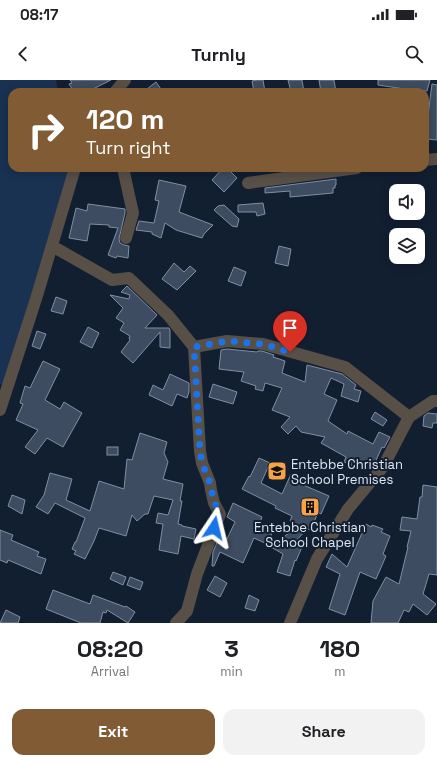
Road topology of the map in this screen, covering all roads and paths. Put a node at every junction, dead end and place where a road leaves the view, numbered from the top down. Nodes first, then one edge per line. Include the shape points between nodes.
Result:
1 (125, 80) edge
2 (118, 88) edge
3 (74, 172) edge
4 (124, 172) edge
5 (327, 172) edge
6 (248, 183) dead end
7 (126, 238) dead end
8 (52, 246) junction
9 (194, 347) junction
10 (437, 401) edge
11 (0, 410) edge
12 (409, 417) junction
13 (176, 623) edge
14 (290, 623) edge

1 - 2 street
3 - 8 street
4 - 7 street via 133,213
5 - 6 street
8 - 9 street via 112,280 129,278 168,315
8 - 11 street
9 - 12 street via 227,341 263,344 345,367
9 - 13 street via 200,451 214,502 220,514 197,574 187,611
10 - 12 street via 432,401
12 - 14 street via 383,467 348,509 317,559

